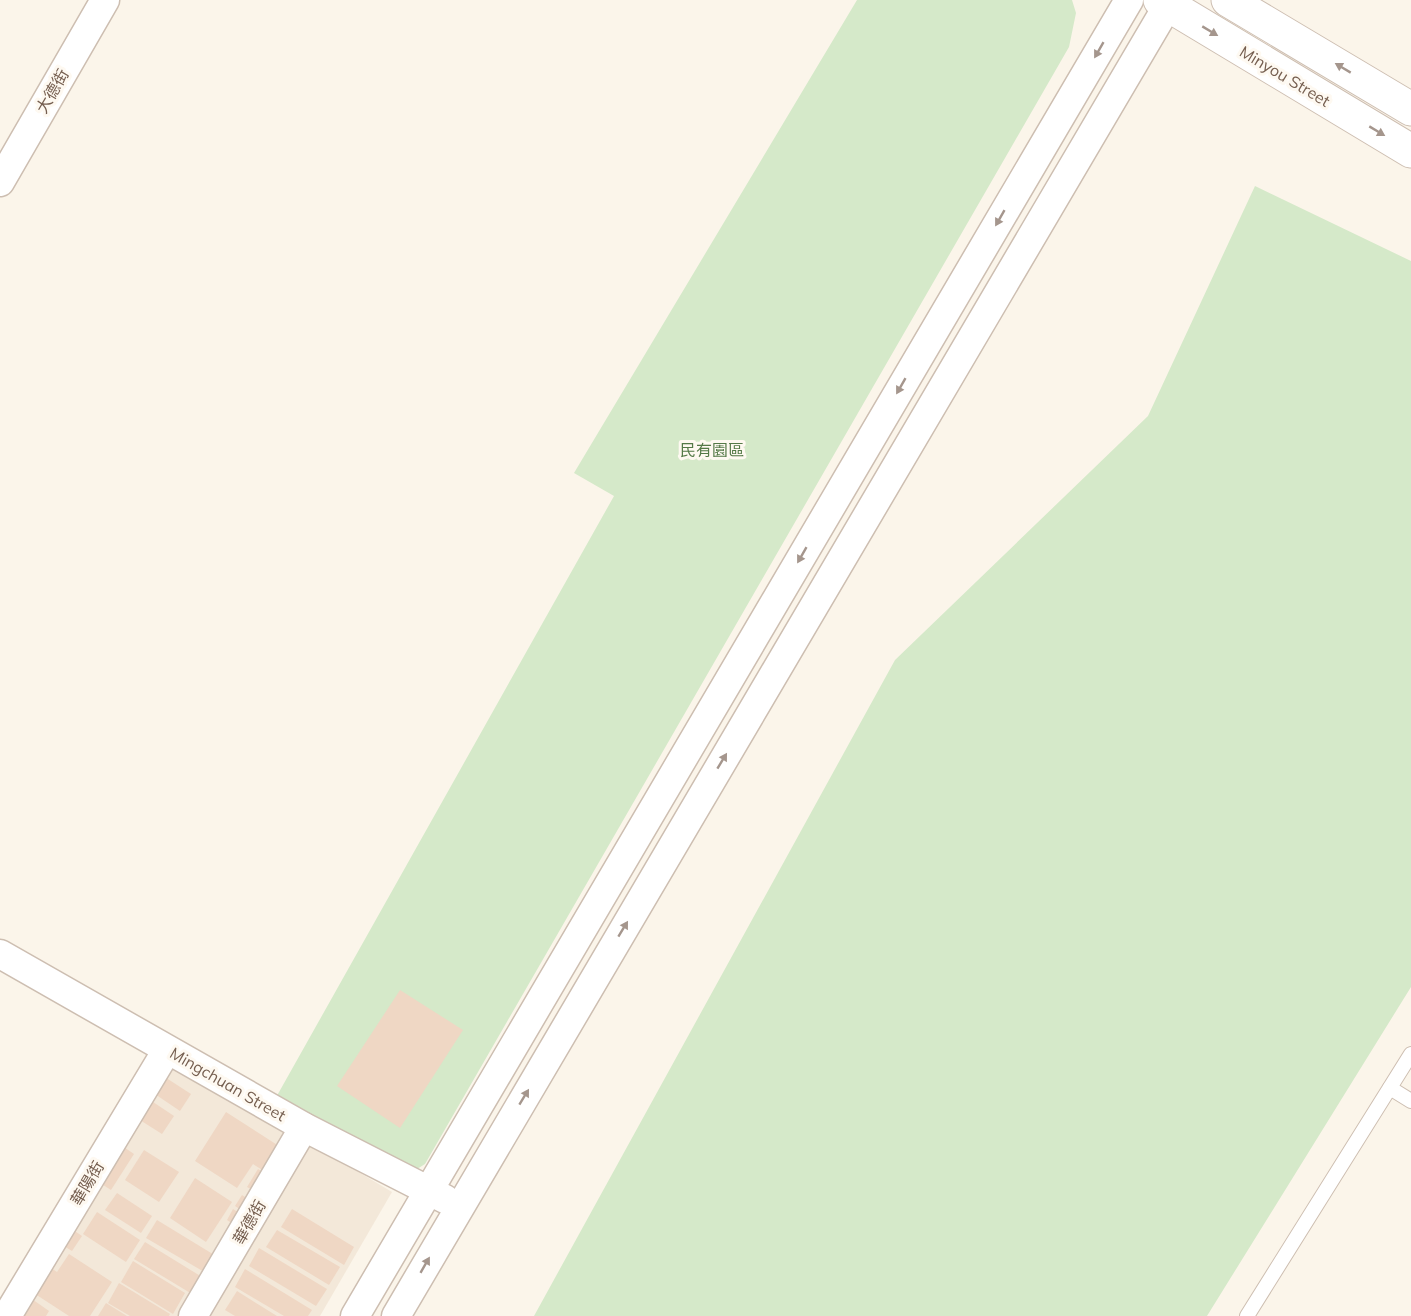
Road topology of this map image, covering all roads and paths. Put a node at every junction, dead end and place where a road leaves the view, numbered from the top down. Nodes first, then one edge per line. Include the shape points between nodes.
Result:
1 (105, 0) edge
2 (1129, 0) edge
3 (1228, 0) edge
4 (1166, 2) edge
5 (1411, 109) edge
6 (1411, 151) edge
7 (0, 182) edge
8 (0, 954) edge
9 (167, 1050) junction
10 (1411, 1054) edge
11 (1390, 1088) junction
12 (1411, 1101) edge
13 (304, 1127) junction
14 (429, 1189) junction
15 (459, 1207) junction
16 (7, 1316) edge
17 (193, 1316) edge
18 (355, 1316) edge
19 (396, 1316) edge
20 (1247, 1316) edge

1 - 7 street, 大德街
2 -> 14 street
5 -> 3 street
4 -> 6 street, Minyou Street
15 -> 4 street
8 - 9 street, Mingchuan Street
9 - 13 street, Mingchuan Street
9 - 16 street, 華陽街
10 - 11 lane
11 - 12 lane
11 - 20 lane
13 - 14 street, Mingchuan Street
13 - 17 street, 華德街
14 - 15 street, Mingchuan Street
14 - 18 street
19 -> 15 street

